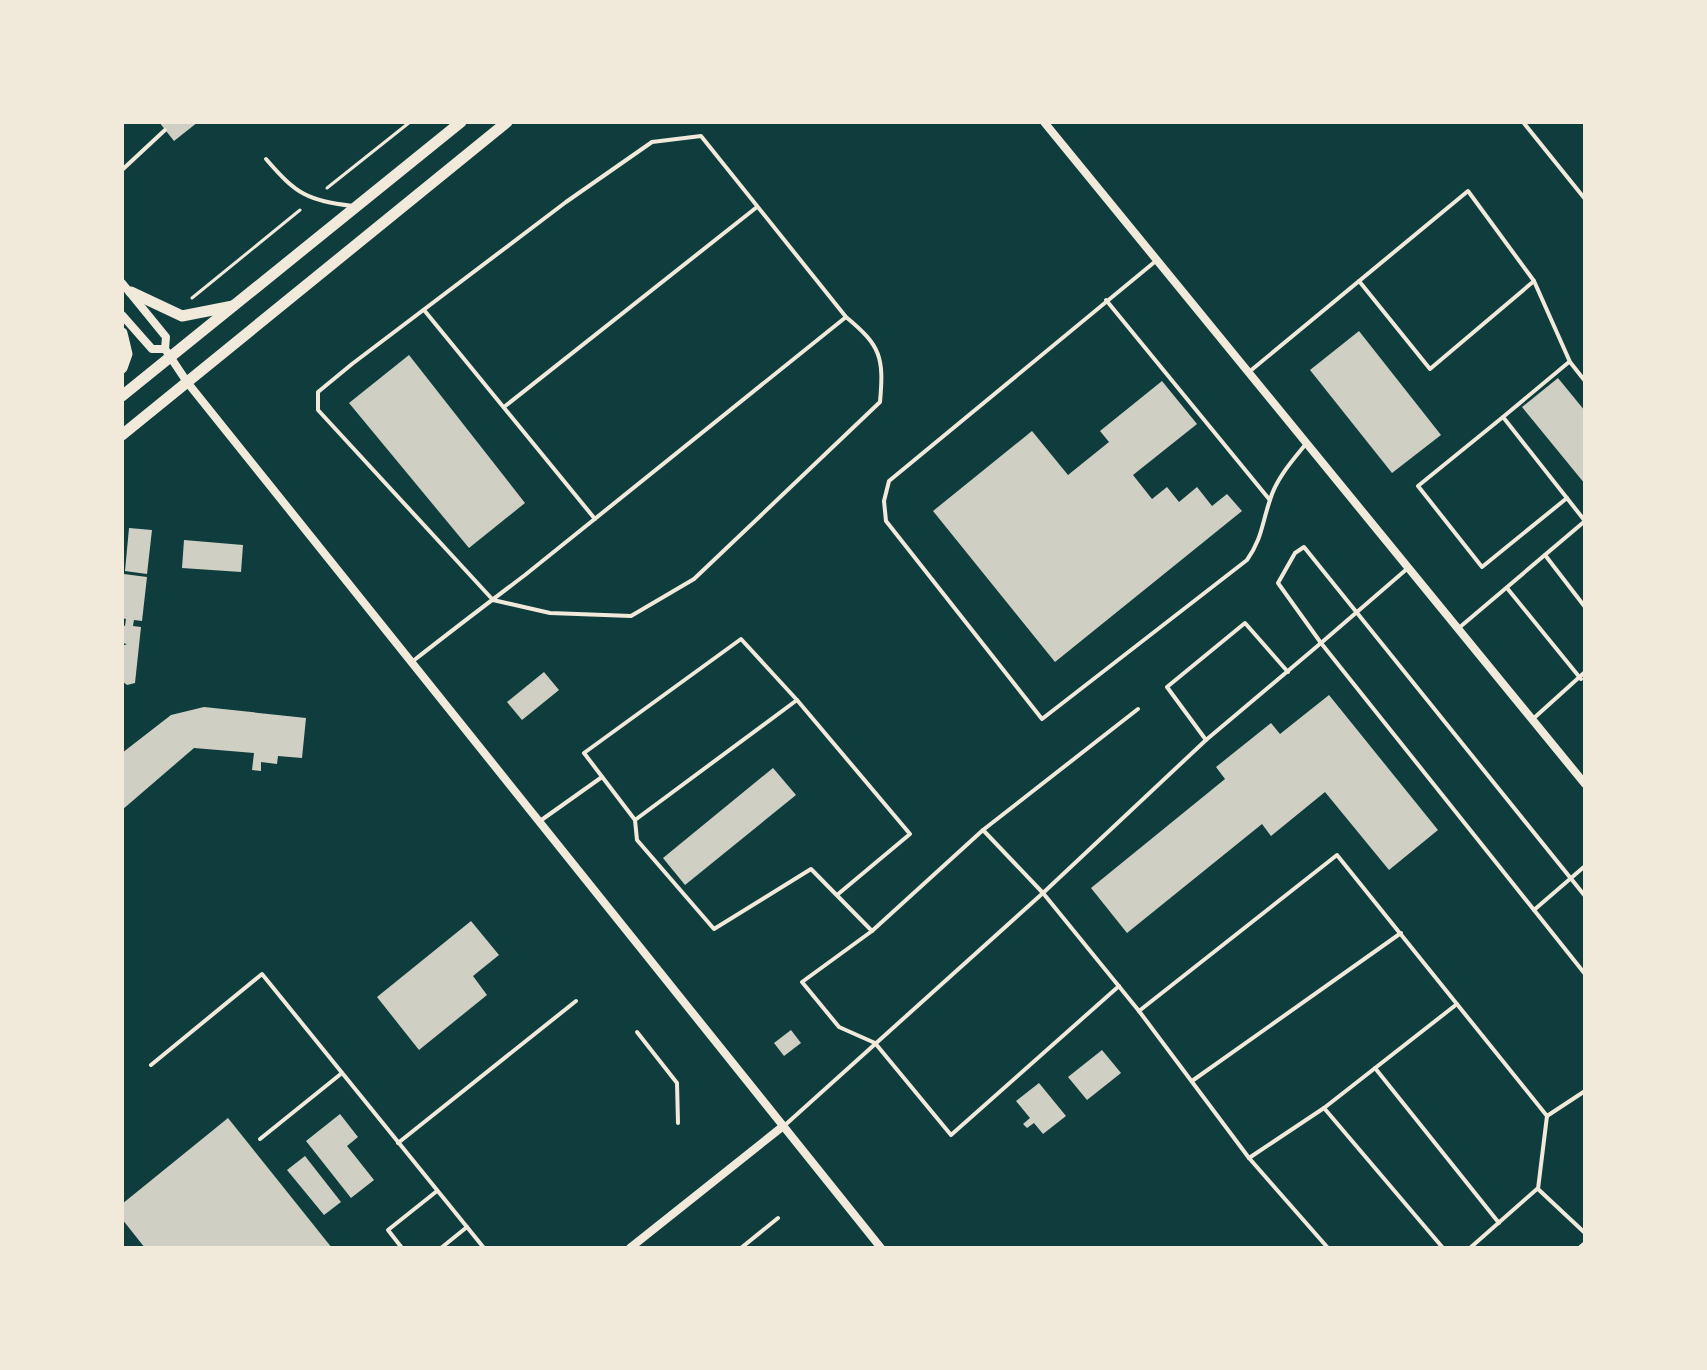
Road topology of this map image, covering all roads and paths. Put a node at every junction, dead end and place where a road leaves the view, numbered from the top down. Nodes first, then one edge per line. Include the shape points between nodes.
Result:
1 (410, 122) edge
2 (446, 122) edge
3 (461, 122) edge
4 (507, 122) edge
5 (1044, 122) edge
6 (1523, 122) edge
7 (165, 130) dead end
8 (439, 140) junction
9 (266, 159) dead end
10 (122, 170) edge
11 (327, 188) dead end
12 (1585, 199) edge
13 (355, 206) junction
14 (757, 207) junction
15 (300, 210) dead end
16 (1157, 260) junction
17 (1359, 281) junction
18 (1534, 281) junction
19 (126, 287) edge
20 (192, 298) dead end
21 (1106, 300) junction
22 (234, 306) junction
23 (424, 310) junction
24 (122, 315) edge
25 (846, 317) junction
26 (122, 333) edge
27 (169, 353) junction
28 (1570, 362) junction
29 (122, 368) edge
30 (1249, 372) junction
31 (1585, 381) edge
32 (187, 382) junction
33 (122, 396) edge
34 (504, 407) junction
35 (1503, 417) junction
36 (122, 435) edge
37 (1307, 443) junction
38 (1567, 498) junction
39 (1270, 499) junction
40 (595, 519) junction
41 (1545, 555) junction
42 (1408, 568) junction
43 (1506, 587) junction
44 (493, 600) junction
45 (1585, 607) edge
46 (1357, 612) junction
47 (1458, 629) junction
48 (1321, 643) junction
49 (413, 661) junction
50 (1288, 672) junction
51 (1585, 672) edge
52 (1581, 679) junction
53 (797, 700) junction
54 (1138, 709) dead end
55 (1532, 720) junction
56 (1206, 740) junction
57 (602, 777) junction
58 (1585, 784) edge
59 (635, 820) junction
60 (540, 821) junction
61 (983, 830) junction
62 (1585, 866) edge
63 (1570, 878) junction
64 (1043, 893) junction
65 (837, 895) junction
66 (1585, 896) edge
67 (1534, 910) junction
68 (872, 931) junction
69 (1401, 933) junction
70 (1585, 974) edge
71 (1119, 986) junction
72 (576, 1001) dead end
73 (1457, 1004) junction
74 (1139, 1011) junction
75 (637, 1032) dead end
76 (875, 1043) junction
77 (151, 1065) dead end
78 (1375, 1068) junction
79 (342, 1073) junction
80 (1192, 1081) junction
81 (1585, 1091) edge
82 (1324, 1108) junction
83 (1547, 1116) junction
84 (678, 1123) dead end
85 (782, 1127) junction
86 (260, 1139) dead end
87 (398, 1143) junction
88 (1249, 1158) junction
89 (1538, 1189) junction
90 (438, 1191) junction
91 (778, 1218) dead end
92 (1499, 1223) junction
93 (467, 1227) junction
94 (1585, 1233) edge
95 (1585, 1243) edge
96 (402, 1248) edge
97 (441, 1248) edge
98 (484, 1248) edge
99 (630, 1248) edge
100 (741, 1248) edge
101 (881, 1248) edge
102 (1328, 1248) edge
103 (1443, 1248) edge
104 (1470, 1248) edge
105 (1579, 1248) edge

1 - 11 path
2 - 8 lane
3 - 8 main road
4 - 32 main road
5 - 16 street
6 - 12 lane
7 - 10 lane
8 - 13 main road
9 - 13 lane via 312,200
13 - 22 main road
14 - 23 lane via 701,136 652,142
14 - 25 lane
14 - 34 lane
15 - 20 path
16 - 21 lane
16 - 30 street
17 - 18 lane via 1430,369
17 - 18 lane via 1468,191
17 - 30 lane
18 - 28 lane
19 - 22 main road via 182,316
19 - 27 street via 166,337
21 - 39 lane
21 - 39 lane via 889,481 884,501 886,521 1042,719 1247,560 1261,540
22 - 27 main road
23 - 34 lane
23 - 44 lane via 318,392 318,410
24 - 27 street via 152,349
25 - 40 lane
25 - 44 lane via 873,340 883,367 880,402 694,579 631,616 550,613
26 - 29 main road via 127,354
27 - 32 street
27 - 33 main road
28 - 31 lane
28 - 35 lane
30 - 37 street
32 - 36 main road
32 - 49 street
34 - 40 lane
35 - 38 lane
35 - 38 lane via 1418,486 1482,567
37 - 39 lane
37 - 42 street
38 - 41 lane via 1585,521
40 - 44 lane
41 - 43 lane
41 - 45 lane
42 - 46 lane
42 - 47 street
43 - 47 lane
43 - 52 lane
44 - 49 lane
46 - 48 lane
46 - 48 lane via 1304,547 1295,553 1278,583
46 - 63 lane
47 - 55 street
48 - 50 lane
48 - 67 lane
49 - 60 street
50 - 56 lane
50 - 56 lane via 1245,623 1167,687
51 - 52 lane
52 - 55 lane
53 - 57 lane via 741,639 584,753
53 - 59 lane
53 - 65 lane via 910,834
54 - 61 lane
55 - 58 street
56 - 64 lane
57 - 59 lane
57 - 60 lane
59 - 65 lane via 637,840 714,929 811,869
60 - 85 street
61 - 64 lane
61 - 68 lane
62 - 63 lane
63 - 66 lane
63 - 67 lane
64 - 71 lane
64 - 76 lane
65 - 68 lane
67 - 70 lane
68 - 76 lane via 802,982 839,1027
69 - 73 lane
69 - 74 lane via 1337,855
69 - 80 lane
71 - 74 lane
71 - 76 lane via 951,1135
72 - 87 lane
73 - 78 lane
73 - 83 lane
74 - 80 lane
75 - 84 lane via 677,1083
76 - 85 lane
77 - 79 lane via 262,974
78 - 82 lane
78 - 92 lane
79 - 86 lane
79 - 87 lane
80 - 88 lane
81 - 83 lane
82 - 88 lane
82 - 103 lane
83 - 89 lane
85 - 99 street
85 - 101 street
87 - 90 lane
88 - 102 lane
89 - 92 lane
89 - 94 lane
90 - 93 lane
90 - 96 lane via 388,1230
91 - 100 lane
92 - 104 lane
93 - 97 lane
93 - 98 lane
95 - 105 lane

